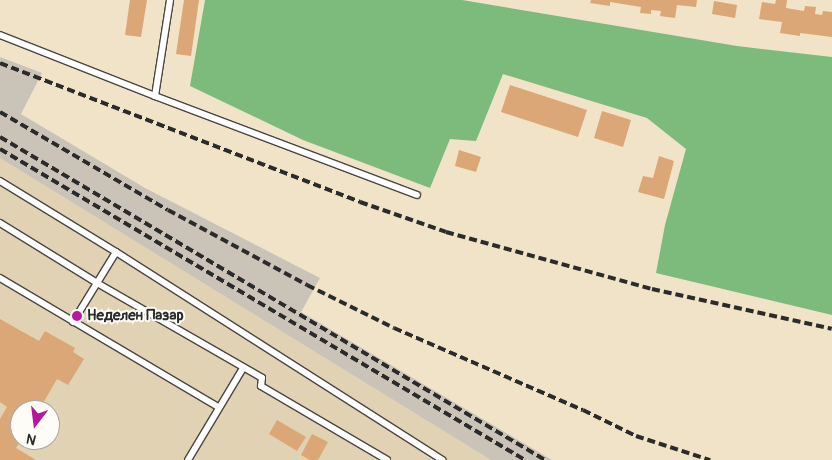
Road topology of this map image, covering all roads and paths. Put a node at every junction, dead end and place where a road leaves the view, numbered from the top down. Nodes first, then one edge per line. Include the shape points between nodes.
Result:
1 (170, 0) edge
2 (0, 34) edge
3 (155, 96) junction
4 (0, 181) edge
5 (417, 195) dead end
6 (0, 223) edge
7 (116, 252) junction
8 (0, 278) edge
9 (97, 283) junction
10 (73, 322) junction
11 (243, 368) junction
12 (218, 407) junction
13 (188, 460) edge
14 (387, 460) edge
15 (442, 460) edge

1 - 3 lane
2 - 3 lane
3 - 5 lane
4 - 7 lane
6 - 9 lane
7 - 9 lane
7 - 15 lane
8 - 10 lane
9 - 10 lane
9 - 11 lane
10 - 12 lane
11 - 12 lane
11 - 14 lane via 262,378 261,386
12 - 13 lane

